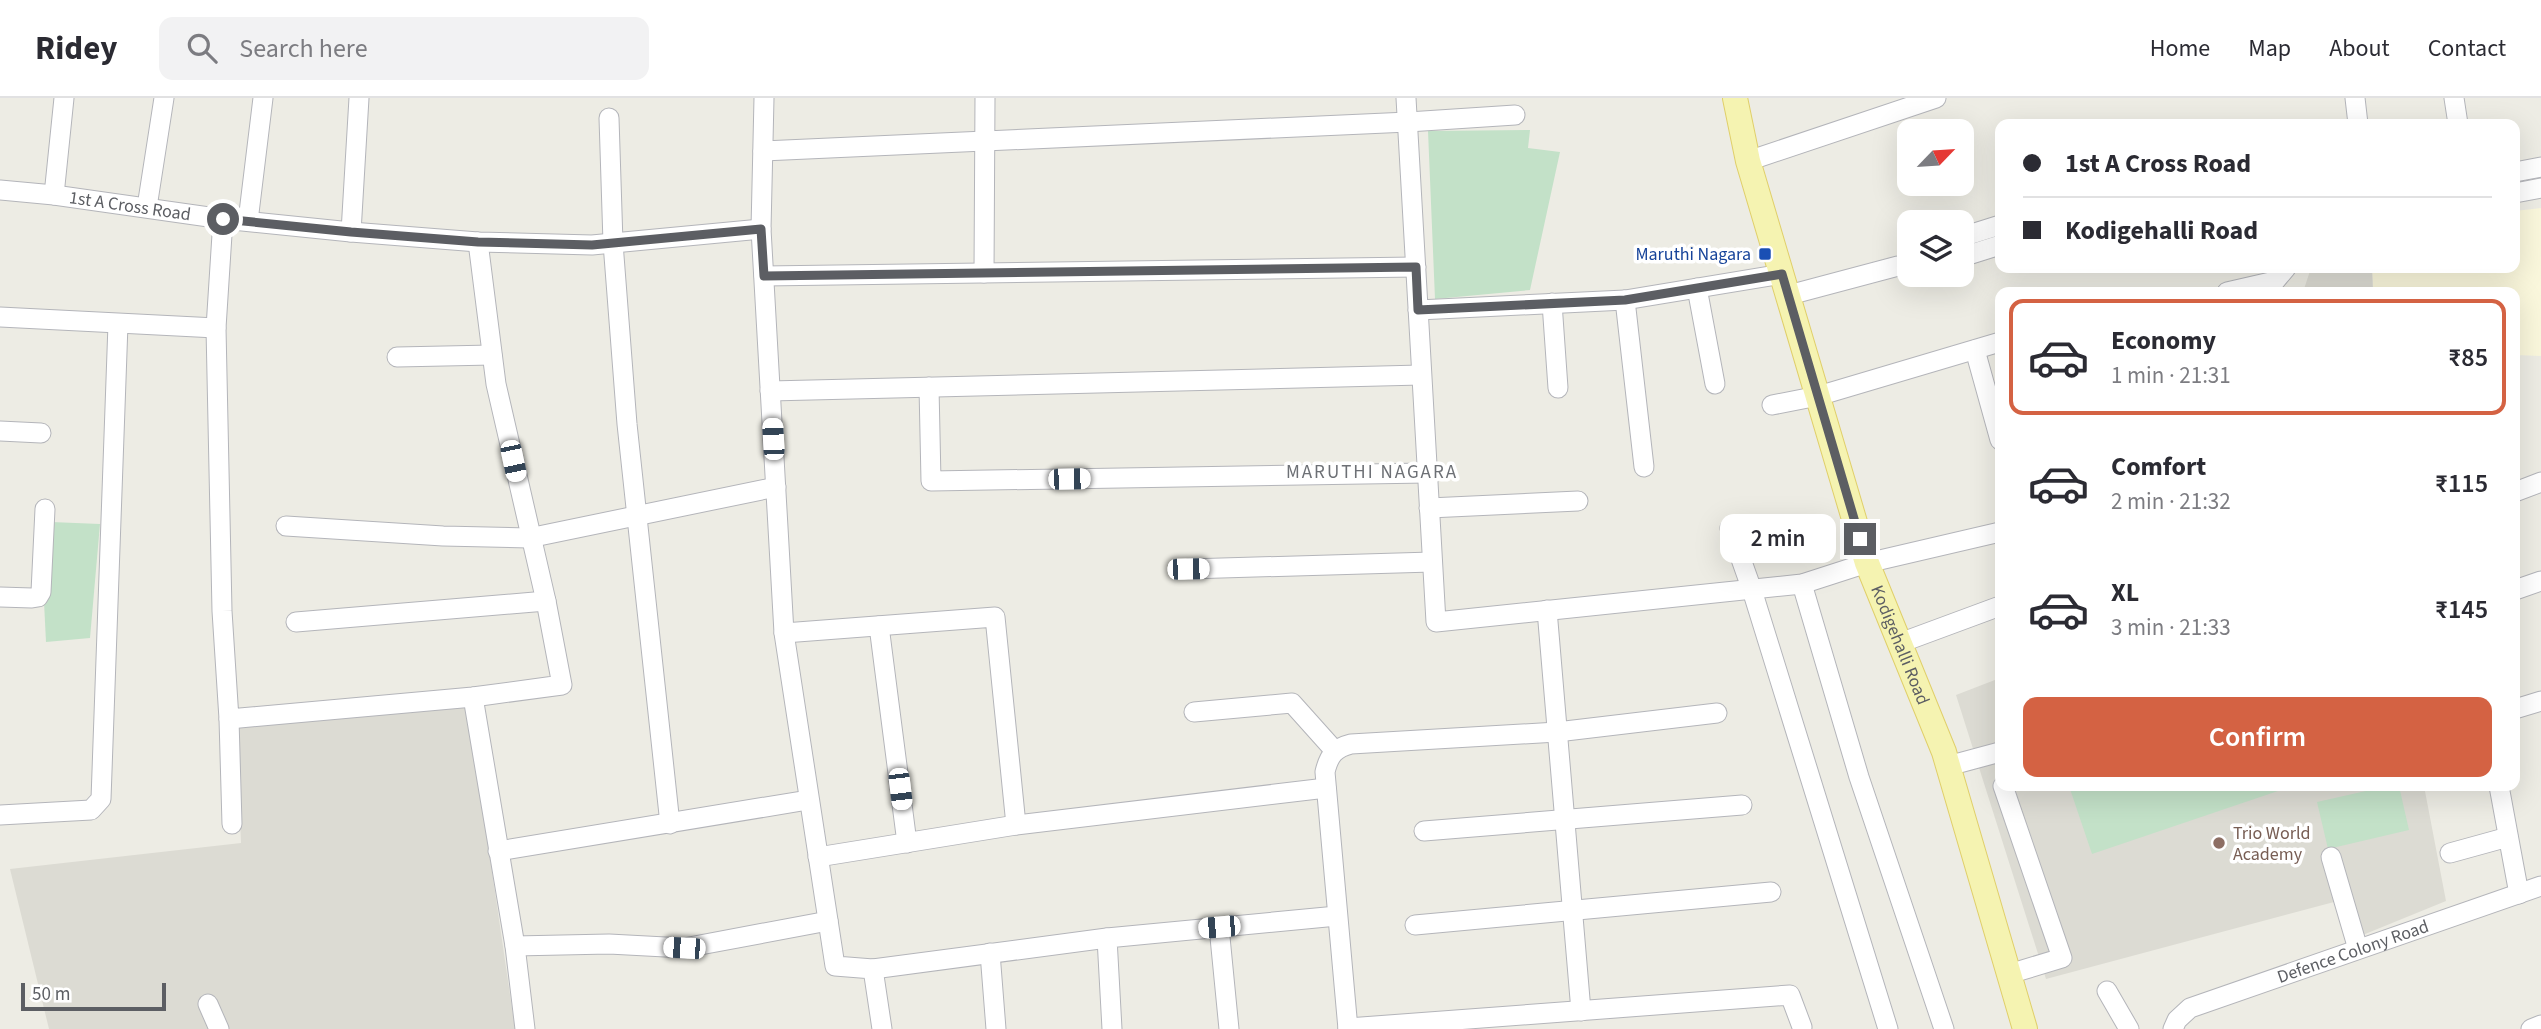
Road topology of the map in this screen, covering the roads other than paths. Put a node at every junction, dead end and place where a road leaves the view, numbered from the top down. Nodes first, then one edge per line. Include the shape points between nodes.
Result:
1 (64, 98) edge
2 (164, 98) edge
3 (263, 98) edge
4 (359, 98) edge
5 (764, 98) edge
6 (985, 98) edge
7 (1406, 98) edge
8 (1735, 98) edge
9 (1936, 98) edge
10 (2355, 98) edge
11 (2454, 98) edge
12 (1515, 115) dead end
13 (609, 118) dead end
14 (2357, 119) edge
15 (2457, 119) edge
16 (1408, 122) junction
17 (985, 141) junction
18 (763, 151) junction
19 (1748, 161) junction
20 (2541, 167) edge
21 (2520, 171) edge
22 (2541, 188) edge
23 (0, 190) edge
24 (2520, 192) edge
25 (54, 195) junction
26 (147, 207) junction
27 (223, 219) junction
28 (248, 221) junction
29 (1995, 227) edge
30 (761, 229) junction
31 (351, 232) junction
32 (1974, 233) edge
33 (478, 242) junction
34 (613, 243) junction
35 (1995, 247) edge
36 (1974, 254) edge
37 (1897, 264) edge
38 (1416, 267) junction
39 (985, 273) junction
40 (764, 276) junction
41 (2279, 280) edge
42 (1785, 284) junction
43 (2249, 287) edge
44 (1697, 288) junction
45 (1625, 300) junction
46 (1552, 303) junction
47 (1418, 310) junction
48 (0, 317) edge
49 (118, 324) junction
50 (216, 328) junction
51 (1995, 344) edge
52 (1975, 350) junction
53 (492, 355) junction
54 (397, 357) dead end
55 (1421, 375) junction
56 (1715, 384) dead end
57 (929, 387) junction
58 (1558, 387) dead end
59 (770, 391) junction
60 (1818, 396) junction
61 (1772, 405) dead end
62 (1995, 422) edge
63 (0, 431) edge
64 (41, 433) dead end
65 (1644, 467) dead end
66 (1427, 473) junction
67 (2541, 482) edge
68 (776, 487) junction
69 (2520, 490) edge
70 (1578, 501) dead end
71 (1429, 508) junction
72 (45, 509) dead end
73 (638, 514) junction
74 (286, 526) dead end
75 (1730, 528) dead end
76 (1995, 533) edge
77 (529, 537) junction
78 (1432, 562) junction
79 (1867, 563) junction
80 (1188, 569) dead end
81 (2541, 581) edge
82 (1802, 584) junction
83 (2520, 588) edge
84 (1752, 590) junction
85 (0, 597) edge
86 (546, 601) junction
87 (1995, 608) edge
88 (1547, 610) junction
89 (296, 622) dead end
90 (878, 626) junction
91 (784, 634) junction
92 (1899, 643) junction
93 (472, 697) junction
94 (2541, 701) edge
95 (2520, 707) edge
96 (1194, 712) dead end
97 (1717, 713) dead end
98 (229, 719) junction
99 (1557, 732) junction
100 (1335, 751) junction
101 (1995, 753) edge
102 (1948, 766) junction
103 (1326, 788) junction
104 (2005, 791) edge
105 (2500, 791) edge
106 (808, 800) junction
107 (1742, 805) dead end
108 (0, 815) edge
109 (1565, 819) junction
110 (232, 824) dead end
111 (670, 824) junction
112 (1016, 825) junction
113 (1424, 831) dead end
114 (2508, 837) junction
115 (907, 843) junction
116 (498, 851) junction
117 (2450, 853) dead end
118 (818, 857) junction
119 (2331, 857) dead end
120 (2541, 886) edge
121 (1771, 892) dead end
122 (2519, 894) junction
123 (1573, 911) junction
124 (1337, 916) junction
125 (828, 921) junction
126 (1415, 925) dead end
127 (1219, 927) junction
128 (1107, 938) junction
129 (516, 946) junction
130 (2358, 949) junction
131 (989, 953) junction
132 (873, 969) junction
133 (2009, 974) junction
134 (2107, 991) dead end
135 (208, 1004) dead end
136 (1581, 1011) junction
137 (2541, 1025) edge
138 (1802, 1027) dead end
139 (1348, 1028) edge
140 (219, 1029) edge
141 (525, 1029) edge
142 (881, 1029) edge
143 (996, 1029) edge
144 (1112, 1029) edge
145 (1229, 1029) edge
146 (1888, 1029) edge
147 (1944, 1029) edge
148 (2025, 1029) edge
149 (2129, 1029) edge
150 (2173, 1029) edge
151 (2531, 1029) edge

1 - 25 street
2 - 26 street
3 - 28 street
4 - 31 street
5 - 18 street
6 - 17 street
7 - 16 street
8 - 19 main road, Kodigehalli Road
9 - 19 street
10 - 14 street
11 - 15 street
12 - 16 street
13 - 34 street
16 - 17 street
16 - 38 street
17 - 18 street
17 - 39 street
18 - 30 street
19 - 42 main road, Kodigehalli Road
20 - 21 street
22 - 24 street
23 - 25 street, 1st A Cross Road
25 - 26 street, 1st A Cross Road
26 - 27 street, 1st A Cross Road
27 - 28 street, 1st A Cross Road
27 - 50 street
28 - 31 street, 1st A Cross Road
29 - 32 street
30 - 34 street, 1st A Cross Road
30 - 40 street
31 - 33 street, 1st A Cross Road
33 - 34 street, 1st A Cross Road
33 - 53 street
34 - 73 street
35 - 36 street
37 - 42 street
38 - 39 street
38 - 47 street
39 - 40 street
40 - 59 street
41 - 43 street
42 - 44 street
42 - 60 main road, Kodigehalli Road
44 - 45 street
44 - 56 street
45 - 46 street
45 - 65 street
46 - 47 street
46 - 58 street
47 - 55 street
48 - 49 street
49 - 50 street
49 - 108 street via 101,799 90,810
50 - 98 street
51 - 52 street
52 - 60 street
52 - 62 street
53 - 54 street
53 - 77 street
55 - 57 street
55 - 66 street
57 - 59 street
57 - 66 street via 932,481
59 - 68 street
60 - 61 street
60 - 79 main road, Kodigehalli Road
63 - 64 street
66 - 71 street
67 - 69 street
68 - 73 street
68 - 91 street
70 - 71 street
71 - 78 street
72 - 85 street via 41,592 32,598
73 - 77 street
73 - 111 street
74 - 77 street
75 - 84 street
76 - 79 street
77 - 86 street
78 - 80 street
78 - 88 street via 1436,622
79 - 82 street
79 - 92 main road, Kodigehalli Road
81 - 83 street
82 - 84 street
82 - 147 street via 1859,777
84 - 88 street
84 - 146 street
86 - 89 street
86 - 93 street via 562,685
87 - 92 street
88 - 99 street
90 - 91 street
90 - 112 street via 996,617
90 - 115 street
91 - 106 street
92 - 102 main road, Kodigehalli Road
93 - 98 street
93 - 116 street
94 - 95 street
96 - 100 street via 1292,704
97 - 99 street
98 - 110 street
99 - 100 street via 1351,744
99 - 109 street
100 - 103 street via 1328,759
101 - 102 street
102 - 133 main road, Kodigehalli Road
103 - 112 street
103 - 124 street
104 - 133 street via 2062,958
105 - 114 street
106 - 111 street
106 - 118 street
107 - 109 street
109 - 113 street
109 - 123 street
111 - 116 street
112 - 115 street
114 - 117 street
114 - 122 street
115 - 118 street
116 - 129 street
118 - 125 street
119 - 130 street
120 - 122 street, Defence Colony Road
121 - 123 street
122 - 130 street, Defence Colony Road
123 - 126 street
123 - 136 street
124 - 127 street
124 - 139 street
125 - 129 street via 684,948
125 - 132 street via 835,966
127 - 128 street
127 - 145 street
128 - 131 street
128 - 144 street
129 - 141 street
130 - 150 street, Defence Colony Road via 2190,1008
131 - 132 street
131 - 143 street
132 - 142 street
133 - 148 main road, Kodigehalli Road
134 - 149 street
135 - 140 street
136 - 138 street via 1790,995
136 - 139 street
137 - 151 street

